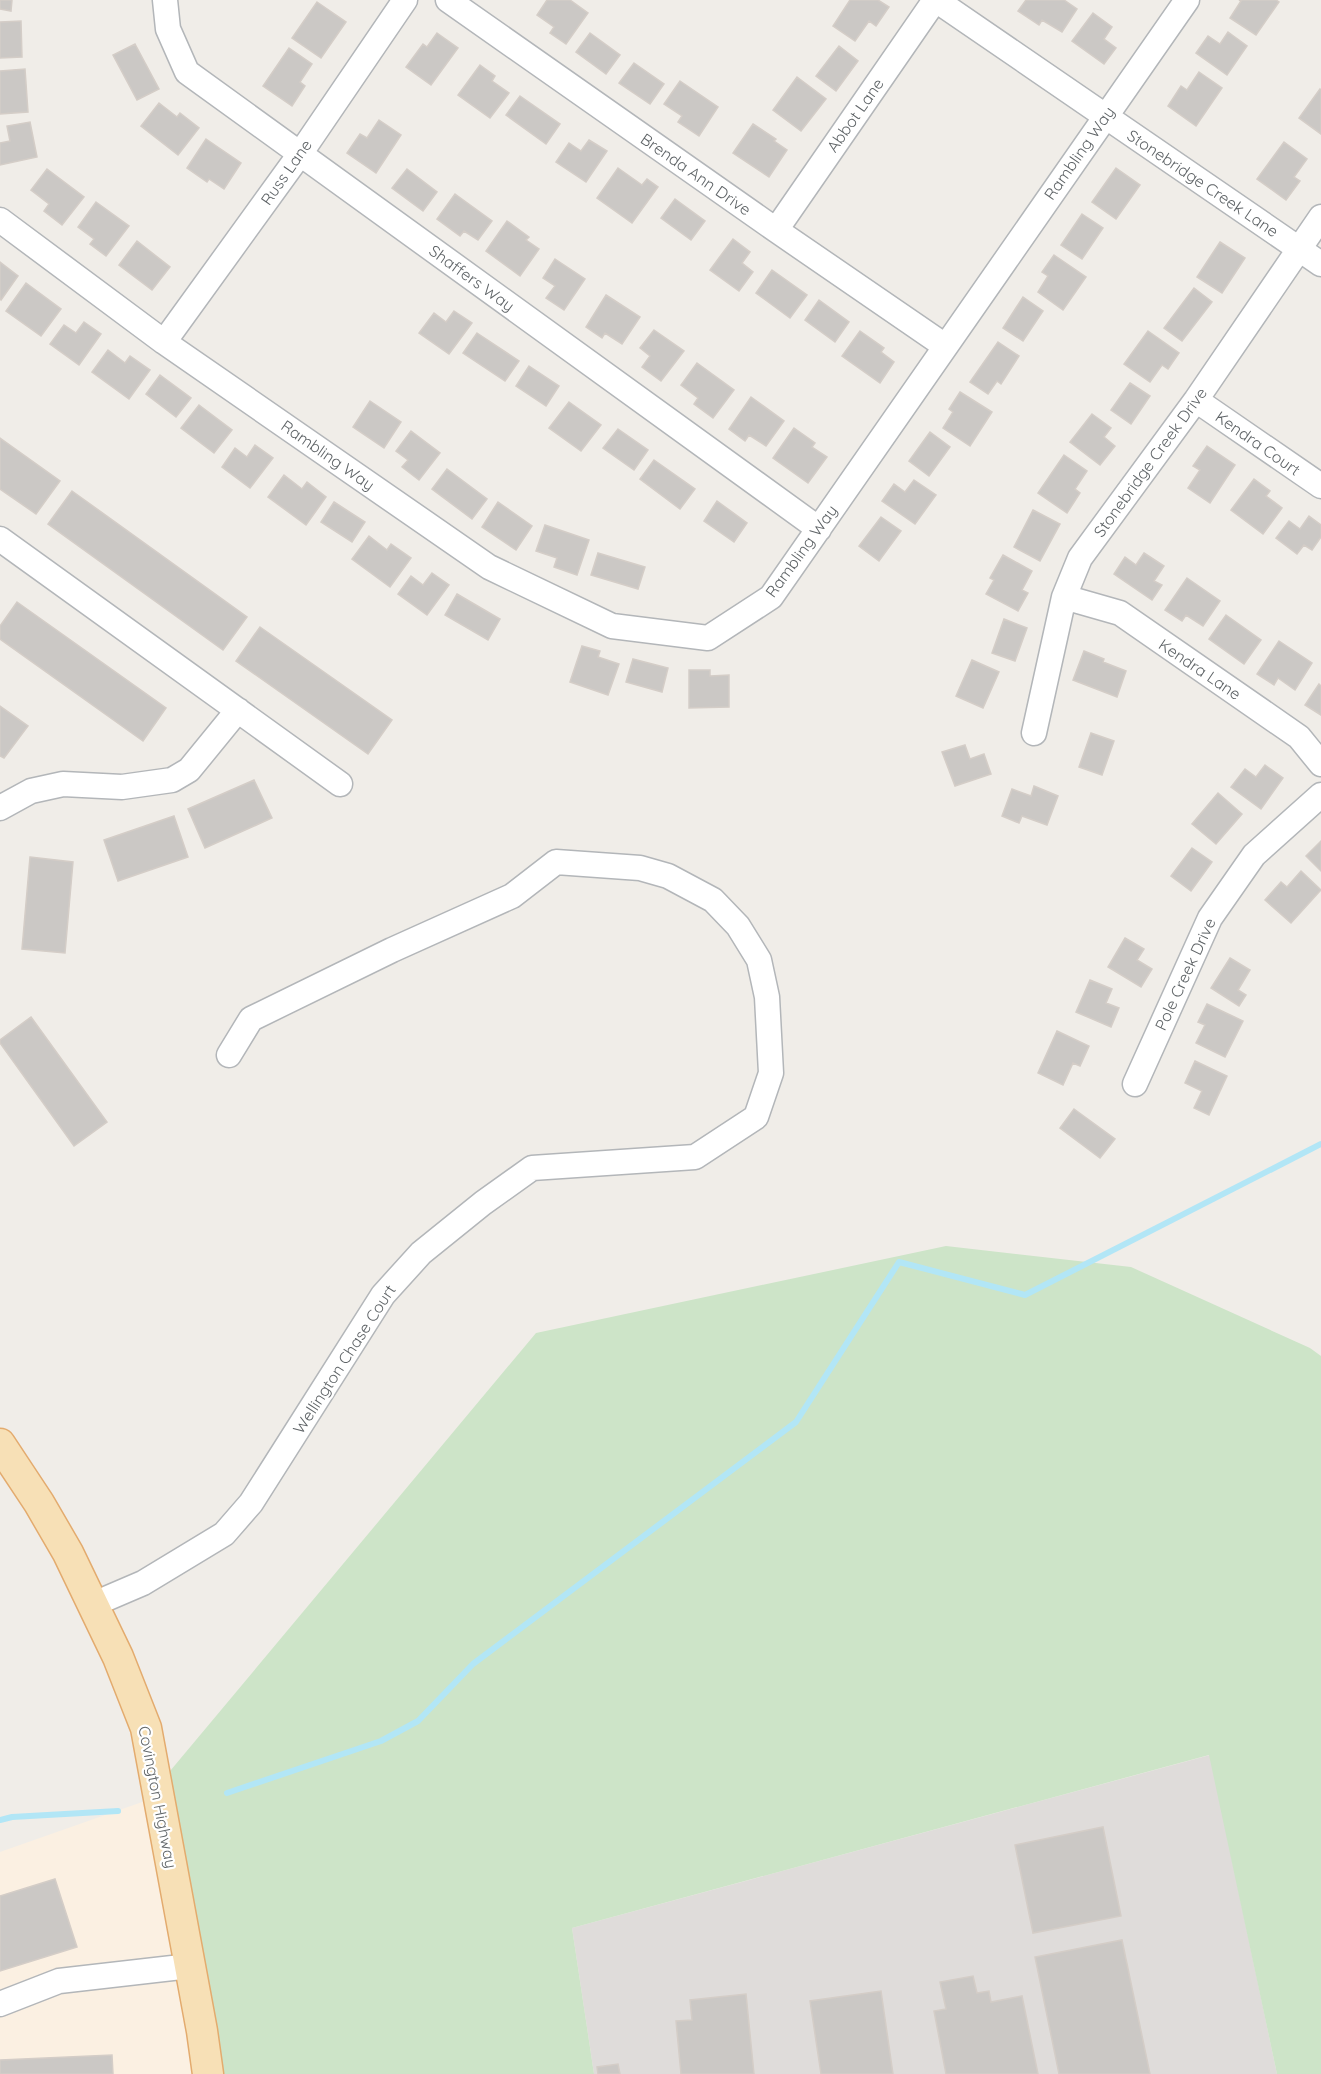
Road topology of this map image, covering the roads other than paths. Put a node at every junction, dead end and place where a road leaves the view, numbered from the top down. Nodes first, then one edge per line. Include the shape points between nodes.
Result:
1 (165, 0) edge
2 (405, 0) edge
3 (448, 0) edge
4 (936, 0) edge
5 (1187, 0) edge
6 (1104, 116) junction
7 (300, 154) junction
8 (1321, 217) edge
9 (0, 220) edge
10 (776, 230) junction
11 (1299, 249) junction
12 (1321, 264) edge
13 (164, 342) junction
14 (945, 346) junction
15 (1196, 400) junction
16 (1321, 486) edge
17 (819, 529) junction
18 (0, 539) edge
19 (1064, 597) junction
20 (238, 710) junction
21 (1034, 733) dead end
22 (1321, 764) edge
23 (340, 784) dead end
24 (1321, 795) edge
25 (0, 808) edge
26 (229, 1055) dead end
27 (1135, 1084) dead end
28 (0, 1444) edge
29 (94, 1604) junction
30 (189, 1966) junction
31 (0, 2004) edge
32 (208, 2074) edge

1 - 7 street, Shaffers Way via 168,30 187,72
2 - 7 street, Russ Lane
3 - 10 street, Brenda Ann Drive
4 - 6 street, Stonebridge Creek Lane
4 - 10 street, Abbot Lane
5 - 6 street, Rambling Way
6 - 11 street, Stonebridge Creek Lane
6 - 14 street, Rambling Way
7 - 13 street, Russ Lane
7 - 17 street, Shaffers Way
8 - 11 street, Stonebridge Creek Drive
9 - 13 street, Rambling Way
10 - 14 street, Brenda Ann Drive
11 - 12 street, Stonebridge Creek Lane
11 - 15 street, Stonebridge Creek Drive
13 - 17 street, Rambling Way via 489,567 612,626 708,638 771,597
14 - 17 street, Rambling Way
15 - 16 street, Kendra Court
15 - 19 street, Stonebridge Creek Drive via 1080,558
18 - 20 street
19 - 21 street, Stonebridge Creek Drive
19 - 22 street, Kendra Lane via 1120,613 1299,737
20 - 23 street
20 - 25 street via 189,770 172,780 122,787 63,784 31,791
24 - 27 street, Pole Creek Drive via 1254,855 1210,918
26 - 29 street, Wellington Chase Court via 251,1019 512,896 556,862 640,868 668,876 713,900 738,926 759,960 767,997 771,1073 756,1117 695,1157 532,1168 483,1203 421,1253 383,1295 251,1503 224,1534 143,1583
28 - 29 main road, Covington Highway via 39,1503
29 - 30 main road, Covington Highway via 146,1728
30 - 31 street via 59,1981
30 - 32 main road, Covington Highway

